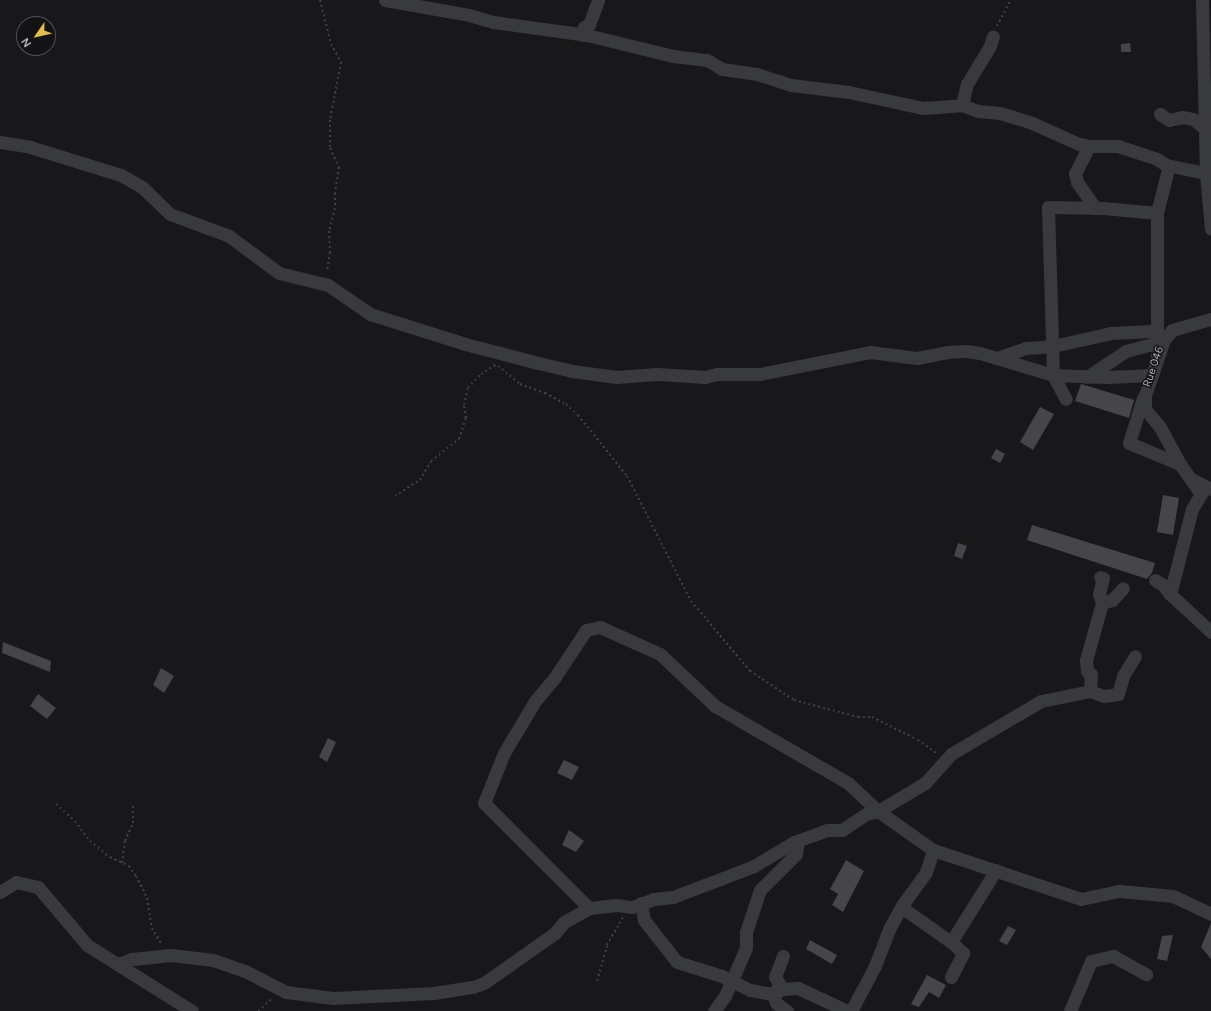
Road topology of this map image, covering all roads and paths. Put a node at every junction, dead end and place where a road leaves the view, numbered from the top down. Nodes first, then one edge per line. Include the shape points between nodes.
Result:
1 (320, 0) edge
2 (386, 0) edge
3 (598, 0) edge
4 (1011, 0) edge
5 (1202, 0) edge
6 (583, 35) junction
7 (993, 36) joint
8 (962, 105) junction
9 (1160, 114) dead end
10 (1204, 128) junction
11 (0, 142) edge
12 (1089, 146) junction
13 (1169, 165) junction
14 (1209, 174) edge
15 (1095, 208) junction
16 (1157, 214) junction
17 (1211, 229) edge
18 (328, 285) junction
19 (1211, 319) edge
20 (1156, 339) junction
21 (1053, 346) junction
22 (482, 349) junction
23 (997, 358) junction
24 (1157, 360) junction
25 (497, 364) junction
26 (1053, 375) junction
27 (1152, 375) junction
28 (1087, 377) junction
29 (1145, 395) junction
30 (1066, 399) dead end
31 (1180, 464) junction
32 (1192, 480) junction
33 (1211, 489) edge
34 (395, 496) dead end
35 (1100, 577) dead end
36 (1122, 588) dead end
37 (1102, 603) junction
38 (1211, 632) edge
39 (1135, 656) dead end
40 (1090, 691) junction
41 (946, 761) junction
42 (56, 804) dead end
43 (133, 804) dead end
44 (878, 812) junction
45 (798, 841) junction
46 (933, 850) junction
47 (122, 863) junction
48 (996, 870) junction
49 (0, 892) edge
50 (636, 904) junction
51 (903, 904) junction
52 (590, 908) junction
53 (1211, 914) edge
54 (951, 942) junction
55 (171, 955) junction
56 (783, 956) dead end
57 (118, 964) junction
58 (1146, 974) dead end
59 (951, 977) dead end
60 (597, 981) dead end
61 (737, 983) junction
62 (286, 992) junction
63 (773, 994) junction
64 (192, 1011) edge
65 (258, 1011) edge
66 (714, 1011) edge
67 (787, 1011) edge
68 (847, 1011) edge
69 (851, 1011) edge
70 (1070, 1011) edge

1 - 18 path via 330,44 341,62 330,120 330,148 339,167 334,193 335,208 329,230 331,239 326,280
2 - 6 street via 494,22
3 - 6 street via 589,24 584,27
4 - 7 path via 1012,4 1000,17
5 - 10 street
6 - 8 street via 673,56 707,60 722,69 757,74 791,85 850,92 923,108
7 - 8 street via 990,46 967,84
8 - 12 street via 1032,123
9 - 10 street via 1169,120 1182,116 1193,119
10 - 14 street
11 - 18 street via 30,147 121,175 142,188 170,214 229,236 274,270
12 - 13 street via 1118,146
12 - 15 street via 1075,173 1077,182
13 - 14 street
13 - 16 street
14 - 17 street
15 - 16 street
15 - 21 street via 1048,207
16 - 20 street
18 - 22 street via 370,314
19 - 24 street, Rue 046 via 1172,330 1164,340
20 - 21 street via 1151,331 1111,333
20 - 24 street
20 - 28 street via 1126,351
21 - 23 street via 1026,348
21 - 26 street
22 - 23 street via 572,371 617,377 657,374 705,377 717,374 760,374 870,352 917,358 966,351
22 - 25 path
23 - 26 street
24 - 27 street, Rue 046
25 - 34 path via 481,374 468,388 464,405 466,418 459,439 431,461 420,480
25 - 41 path via 520,384 566,404 578,415 627,476 691,601 750,671 794,700 877,720 932,748
26 - 28 street
26 - 30 street
27 - 28 street
27 - 29 street, Rue 046
29 - 31 street, Rue 046 via 1145,409 1160,427
29 - 31 street via 1129,443
31 - 32 street, Rue 046
32 - 33 street
32 - 38 street via 1201,494 1192,509 1162,583
35 - 37 street via 1103,578 1099,594
36 - 37 street via 1112,600
37 - 40 street via 1086,660 1087,671 1091,674
39 - 40 street via 1123,676 1118,694 1104,696
40 - 41 street via 1040,701 951,754
41 - 44 street via 925,783
42 - 47 path via 75,821 90,841
43 - 47 path via 133,823 125,841
44 - 45 street via 866,814 842,830 827,830
44 - 46 street
44 - 52 street via 848,783 715,706 660,654 600,627 586,630 555,677 534,701 504,753 484,803
45 - 50 street via 754,866 673,897
45 - 61 street via 796,854 760,890 746,932 746,948
46 - 48 street
46 - 51 street via 926,872
47 - 55 path via 129,866 142,884 152,928
48 - 53 street via 1081,899 1120,891 1173,896
48 - 54 street
49 - 57 street via 16,882 38,887 87,945
50 - 52 street
50 - 60 path via 611,935
50 - 61 street via 644,920 677,962
51 - 54 street via 904,909
51 - 69 street
52 - 62 street via 564,922 555,933 489,979 473,987 434,993 333,998
54 - 59 street via 963,953
55 - 57 street via 132,959
55 - 62 street via 220,961
56 - 63 street via 775,977 780,985
57 - 64 street
58 - 70 street via 1113,956 1091,961
61 - 63 street
61 - 66 street
62 - 65 path via 266,1003
63 - 67 street via 776,1003
63 - 68 street via 783,989 798,988

